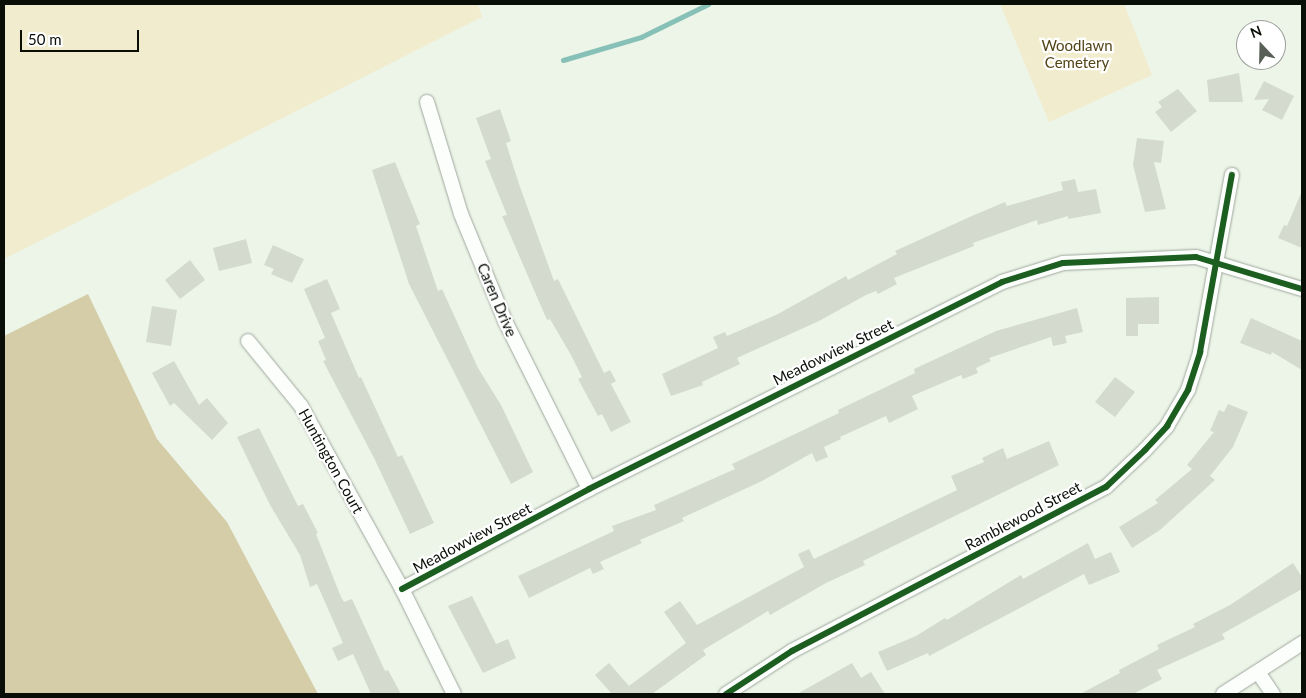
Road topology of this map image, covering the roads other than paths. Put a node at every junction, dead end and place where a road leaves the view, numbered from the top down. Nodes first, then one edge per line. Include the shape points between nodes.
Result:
1 (428, 102) dead end
2 (1232, 175) dead end
3 (1217, 263) junction
4 (1302, 288) edge
5 (248, 341) dead end
6 (589, 489) junction
7 (402, 589) junction
8 (1302, 644) edge
9 (1258, 672) junction
10 (454, 694) edge
11 (726, 694) edge
12 (1222, 694) edge
13 (1272, 694) edge

1 - 6 street, Caren Drive via 461,214 505,321
2 - 3 street, Ramblewood Street
3 - 4 street, Meadowview Street
3 - 6 street, Meadowview Street via 1196,257 1111,258 1063,263 1002,282
3 - 11 street, Ramblewood Street via 1200,352 1188,390 1167,426 1106,487 792,651
5 - 7 street, Huntington Court via 301,406
6 - 7 street, Meadowview Street
7 - 10 street, Huntington Court
8 - 9 street
9 - 12 street
9 - 13 street

